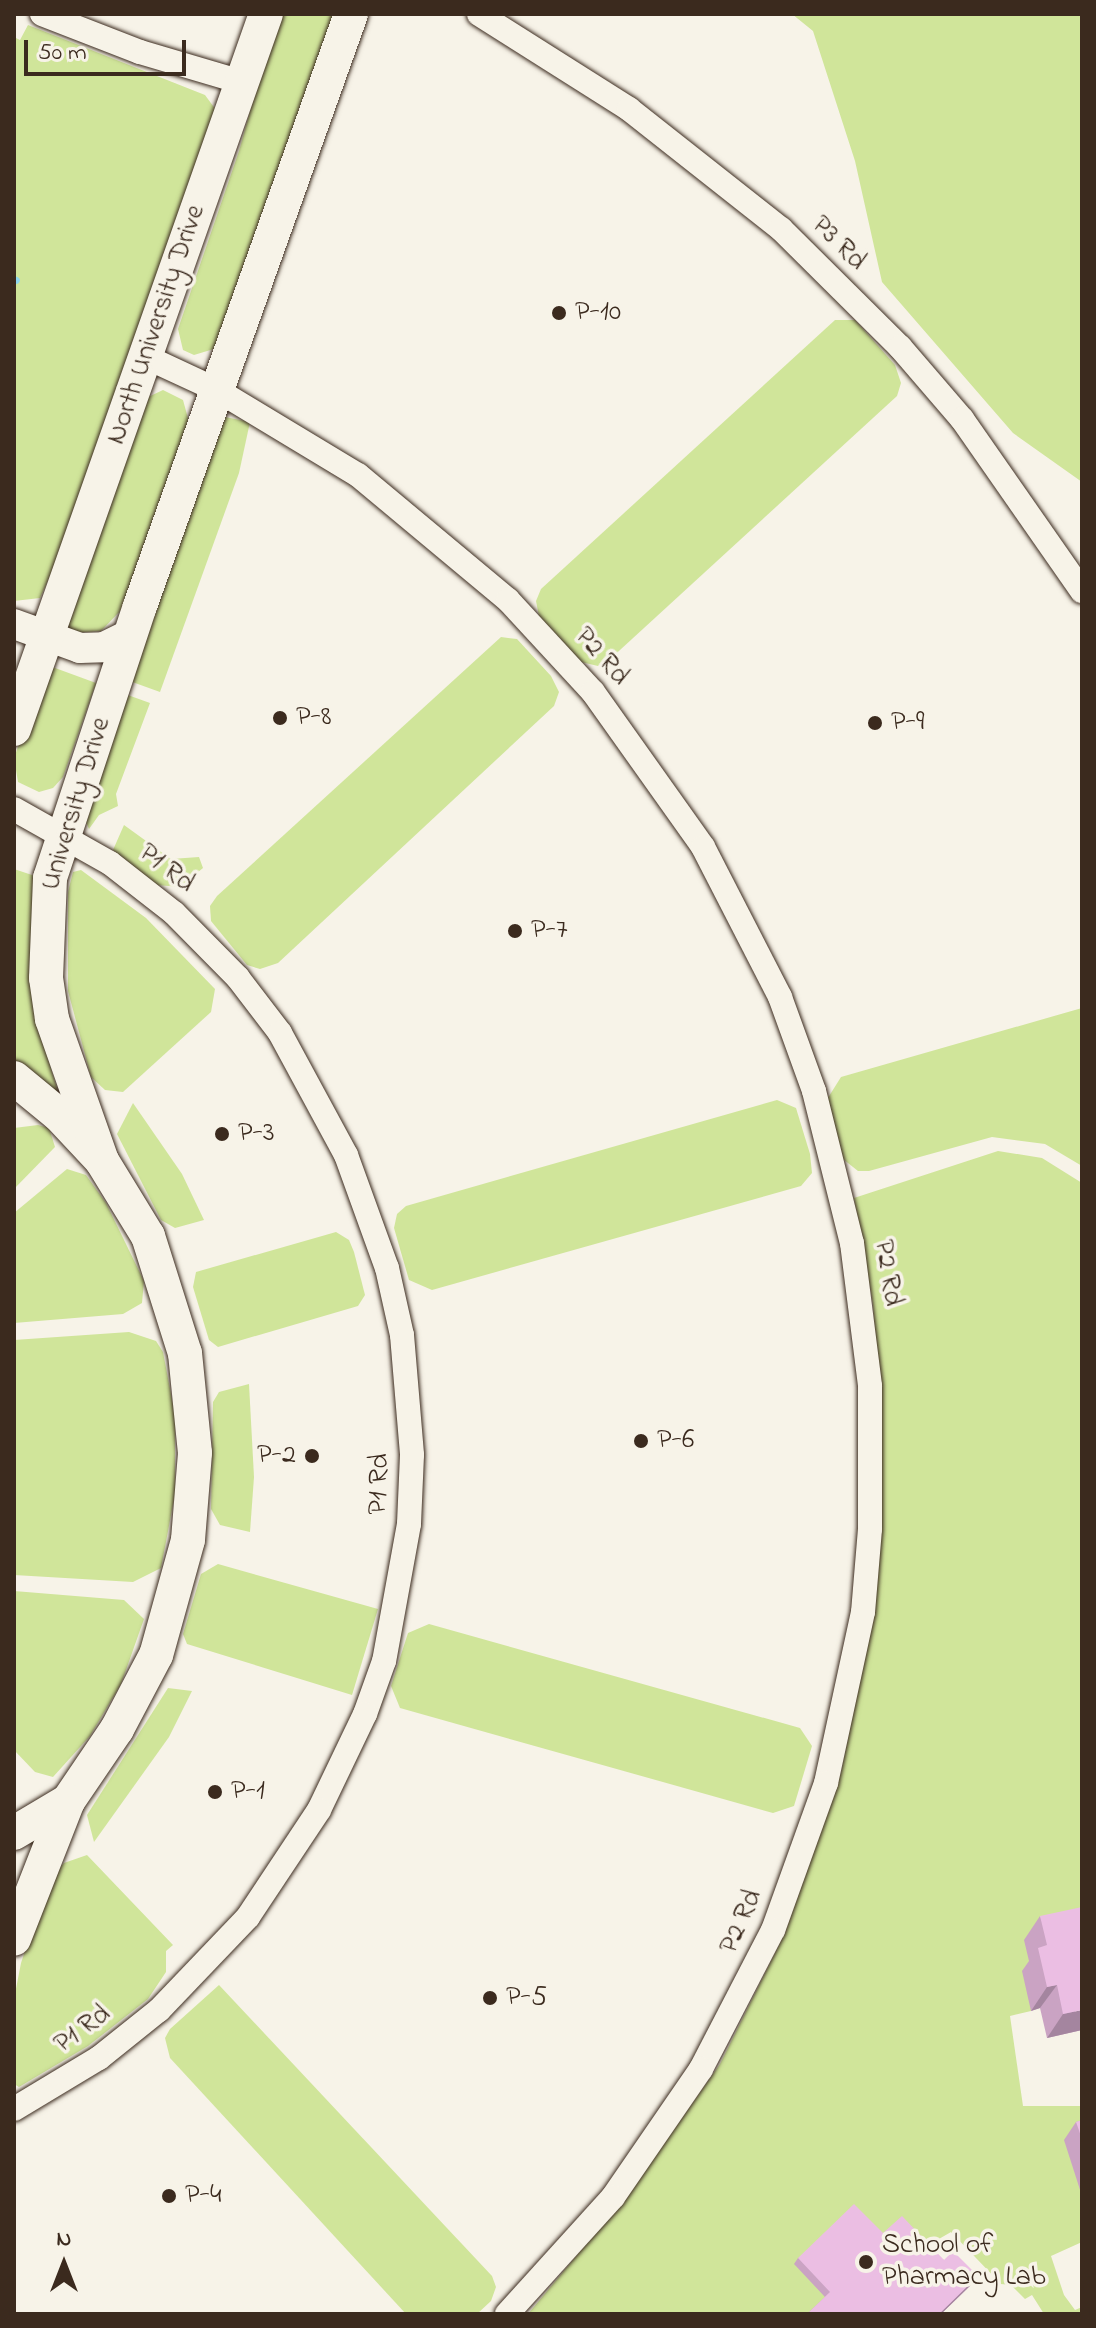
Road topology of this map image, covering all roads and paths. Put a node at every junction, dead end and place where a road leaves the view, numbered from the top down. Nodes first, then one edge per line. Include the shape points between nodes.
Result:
1 (42, 14) edge
2 (266, 14) edge
3 (351, 14) edge
4 (479, 14) edge
5 (241, 82) junction
6 (146, 357) junction
7 (217, 390) junction
8 (1082, 591) edge
9 (14, 624) edge
10 (131, 634) junction
11 (49, 637) junction
12 (15, 711) edge
13 (14, 809) edge
14 (64, 834) junction
15 (14, 1078) edge
16 (102, 1161) junction
17 (68, 1801) junction
18 (14, 1833) edge
19 (14, 1939) edge
20 (14, 2109) edge
21 (507, 2314) edge

1 - 5 street via 140,52
2 - 5 main road, North University Drive
3 - 7 main road
4 - 8 street, P3 Rd via 629,109 781,229 900,347 962,419
5 - 6 main road, North University Drive
6 - 7 street, P2 Rd
6 - 11 main road, North University Drive
7 - 10 main road
7 - 21 street, P2 Rd via 300,436 425,527 508,600 627,735 703,847 780,997 814,1091 852,1243 870,1386 870,1529 863,1612 826,1783 773,1930 701,2069 613,2197
9 - 11 street
10 - 11 street via 104,647 80,648
10 - 14 main road, University Drive
11 - 12 main road
13 - 14 street, P1 Rd
14 - 16 main road, University Drive via 48,892 46,978 62,1058
14 - 20 street, P1 Rd via 188,926 257,1003 316,1093 361,1189 387,1268 402,1335 412,1455 409,1524 384,1661 354,1740 319,1810 248,1917 159,2010 99,2058
15 - 16 main road, University Drive
16 - 17 main road, University Drive via 148,1236 171,1297 192,1396 193,1496 185,1554 156,1655 117,1729
17 - 18 main road, University Drive
17 - 19 main road, University Drive

